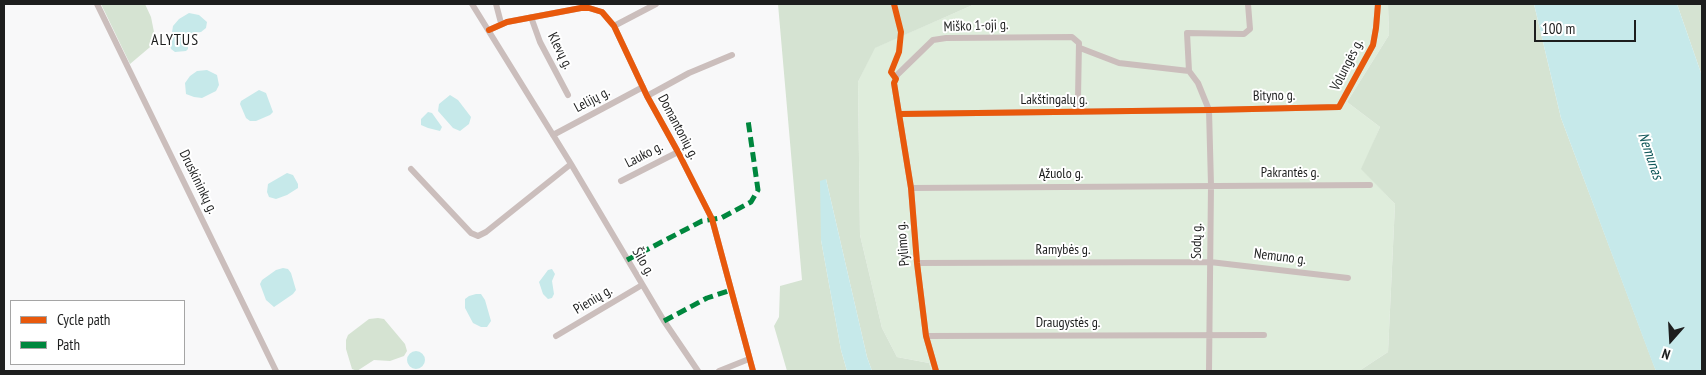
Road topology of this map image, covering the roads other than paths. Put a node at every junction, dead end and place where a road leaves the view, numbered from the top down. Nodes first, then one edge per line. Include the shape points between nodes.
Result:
1 (96, 4) edge
2 (472, 4) edge
3 (496, 4) edge
4 (656, 4) edge
5 (1248, 4) edge
6 (1378, 4) edge
7 (570, 6) edge
8 (531, 17) junction
9 (501, 24) junction
10 (614, 26) junction
11 (489, 30) junction
12 (1079, 44) junction
13 (732, 55) dead end
14 (1189, 71) junction
15 (643, 87) junction
16 (568, 95) dead end
17 (647, 96) junction
18 (1339, 107) joint
19 (1209, 110) junction
20 (1081, 112) junction
21 (900, 114) junction
22 (553, 136) junction
23 (678, 152) junction
24 (571, 164) junction
25 (411, 169) dead end
26 (621, 181) dead end
27 (1211, 185) junction
28 (1370, 185) dead end
29 (911, 188) junction
30 (1210, 262) junction
31 (917, 263) junction
32 (1348, 278) dead end
33 (642, 285) junction
34 (1210, 335) junction
35 (1264, 335) dead end
36 (556, 336) dead end
37 (926, 336) junction
38 (749, 359) junction
39 (276, 371) edge
40 (698, 371) edge
41 (718, 371) edge
42 (752, 371) edge
43 (936, 371) edge
44 (1209, 371) edge

1 - 39 street, Druskininkų g.
2 - 11 street, Šilo g.
3 - 9 street
4 - 10 street
5 - 14 street via 1250,30 1244,34 1187,33
6 - 18 street, Volungės g. via 1373,46
7 - 8 street, Domantonių g.
7 - 10 street, Domantonių g. via 602,12
8 - 9 street, Domantonių g.
8 - 16 street, Klevų g. via 540,42
9 - 11 street, Domantonių g.
10 - 15 street, Domantonių g.
11 - 22 street, Šilo g.
12 - 14 street via 1119,63
12 - 20 street via 1078,98
12 - 21 street, Miško 1-oji g. via 1072,37 933,40 894,83
13 - 17 street
14 - 19 street via 1198,83
15 - 17 street, Domantonių g.
15 - 22 street, Lelijų g.
17 - 23 street, Domantonių g.
18 - 19 street, Bityno g.
19 - 20 street, Lakštingalų g.
19 - 27 street, Sodų g.
20 - 21 street, Lakštingalų g.
21 - 29 street, Pylimo g.
22 - 24 street, Šilo g.
23 - 26 street, Lauko g.
23 - 38 street, Domantonių g. via 712,219
24 - 25 street via 478,236 471,233
24 - 33 street, Šilo g.
27 - 28 street, Pakrantės g.
27 - 29 street, Ąžuolo g.
27 - 30 street, Sodų g.
29 - 31 street, Pylimo g.
30 - 31 street, Ramybės g.
30 - 32 street, Nemuno g.
30 - 34 street, Sodų g.
31 - 37 street, Pylimo g.
33 - 36 street, Pienių g.
33 - 40 street, Šilo g.
34 - 35 street, Draugystės g.
34 - 37 street, Draugystės g.
34 - 44 street, Sodų g.
37 - 43 street, Pylimo g.
38 - 41 street
38 - 42 street, Domantonių g.

